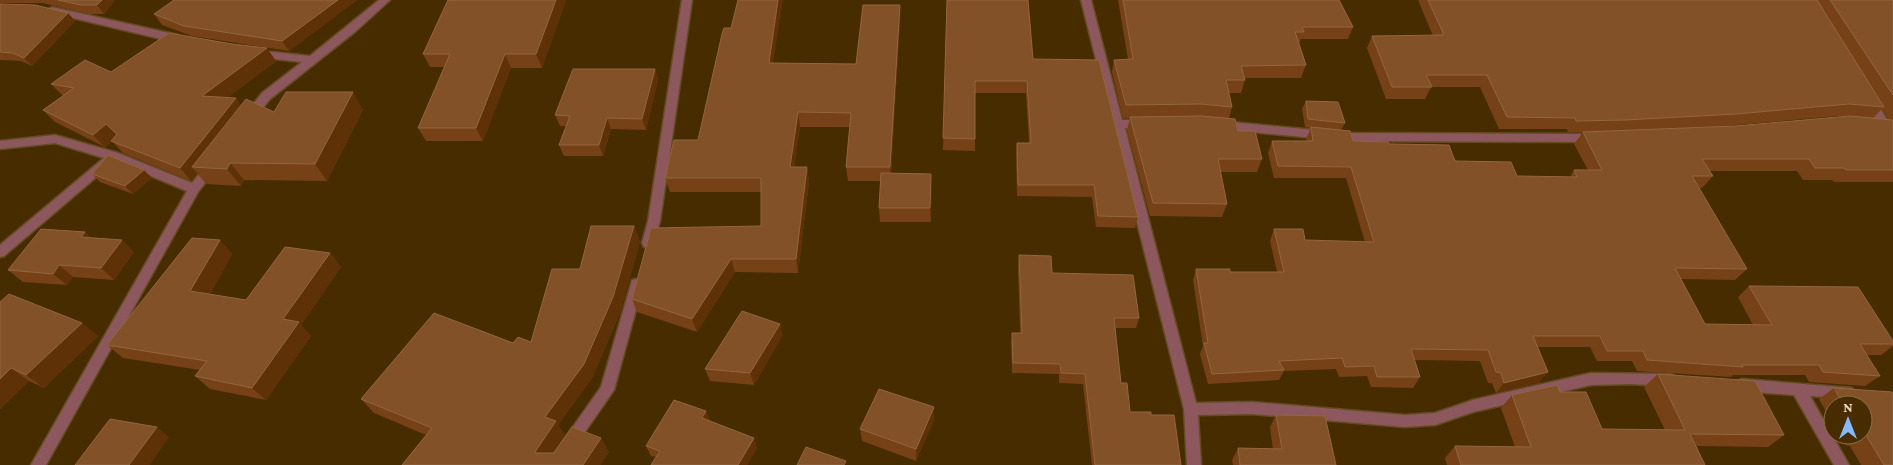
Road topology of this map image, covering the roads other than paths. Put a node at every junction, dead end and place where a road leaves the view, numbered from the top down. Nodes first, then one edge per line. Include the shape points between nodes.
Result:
1 (385, 0) edge
2 (687, 0) edge
3 (1086, 0) edge
4 (43, 8) edge
5 (193, 42) edge
6 (250, 52) edge
7 (314, 60) junction
8 (1861, 86) edge
9 (1118, 124) junction
10 (1153, 124) edge
11 (1208, 124) edge
12 (1866, 124) edge
13 (1885, 126) junction
14 (242, 127) edge
15 (1606, 138) edge
16 (1893, 140) edge
17 (0, 145) edge
18 (114, 156) junction
19 (218, 158) edge
20 (194, 189) junction
21 (0, 252) edge
22 (1679, 381) edge
23 (1728, 384) edge
24 (1798, 388) junction
25 (1864, 394) edge
26 (1191, 410) junction
27 (38, 465) edge
28 (553, 465) edge
29 (1194, 465) edge
30 (1842, 465) edge

1 - 7 street
2 - 28 street via 654,221 607,390
3 - 9 street
4 - 5 street
6 - 7 street
7 - 14 street via 266,96
8 - 13 street
9 - 10 street
9 - 26 street
11 - 15 street via 1346,137
12 - 13 street
13 - 16 street
17 - 18 street via 55,139
18 - 20 street
18 - 21 street
19 - 20 street
20 - 27 street
22 - 26 street via 1591,379 1425,420 1262,409
23 - 24 street
24 - 25 street
24 - 30 street
26 - 29 street

